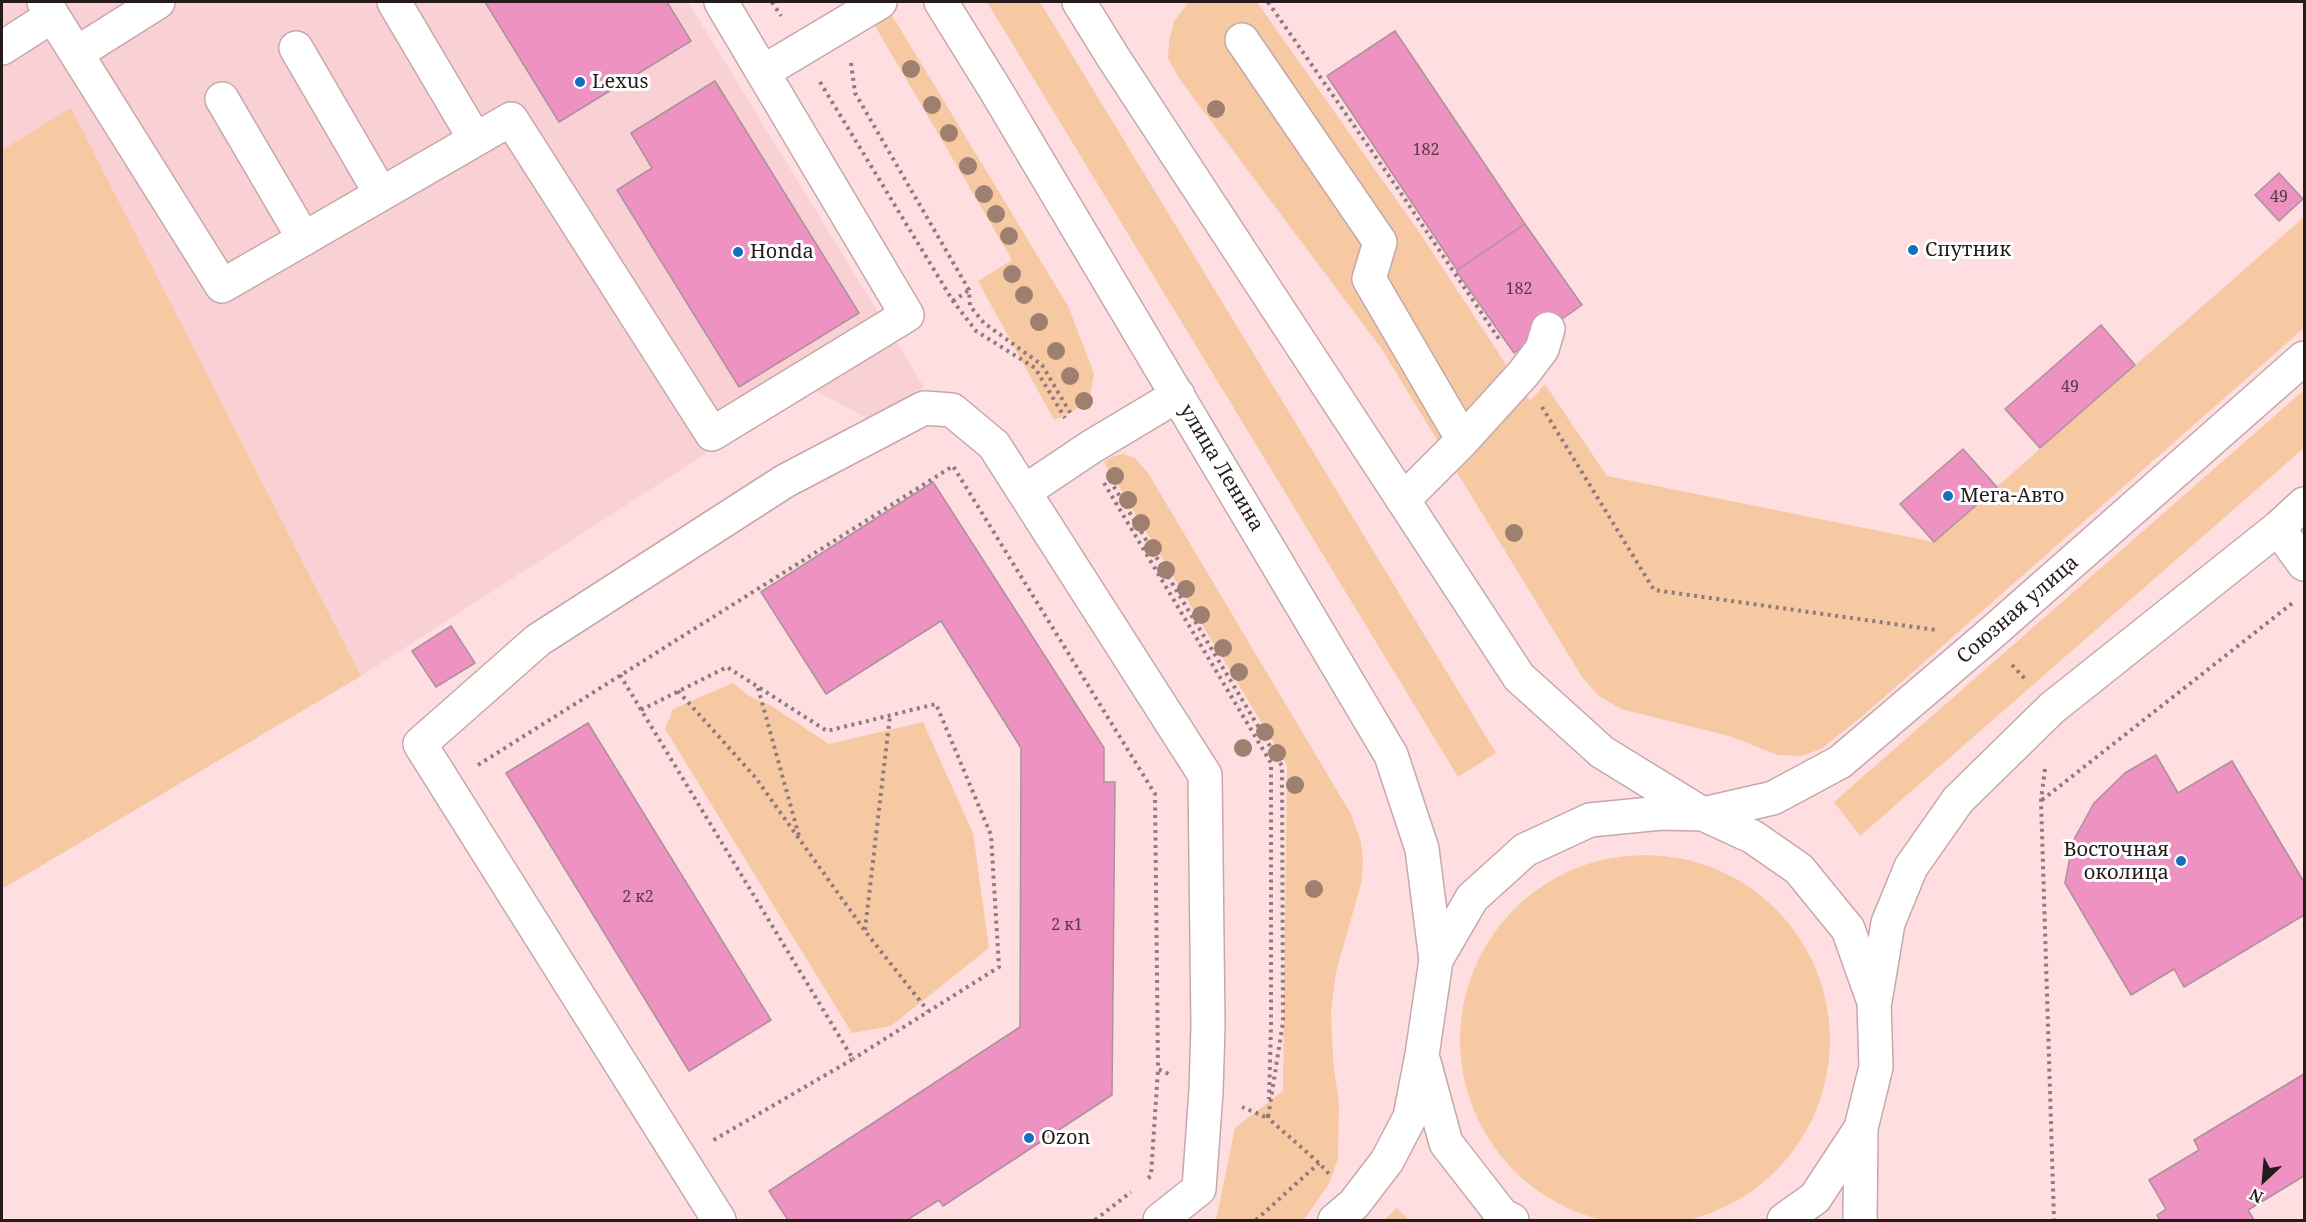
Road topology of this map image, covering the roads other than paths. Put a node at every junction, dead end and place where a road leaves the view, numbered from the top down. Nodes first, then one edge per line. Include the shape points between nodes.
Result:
1 (158, 2) edge
2 (394, 2) edge
3 (721, 2) edge
4 (880, 2) edge
5 (941, 2) edge
6 (1079, 2) edge
7 (48, 9) edge
8 (1242, 40) dead end
9 (2, 48) edge
10 (296, 48) dead end
11 (76, 53) junction
12 (763, 72) junction
13 (222, 99) dead end
14 (475, 139) junction
15 (381, 194) junction
16 (304, 239) junction
17 (1548, 329) dead end
18 (2304, 358) edge
19 (1178, 395) junction
20 (1463, 440) junction
21 (1024, 492) junction
22 (1403, 500) junction
23 (2304, 504) edge
24 (2278, 528) junction
25 (2304, 564) edge
26 (1703, 814) junction
27 (1436, 960) junction
28 (1874, 1002) junction
29 (1422, 1055) junction
30 (1861, 1128) junction
31 (719, 1221) edge
32 (1160, 1221) edge
33 (1335, 1221) edge
34 (1512, 1221) edge
35 (1784, 1221) edge
36 (1860, 1221) edge

1 - 11 main road
2 - 14 main road
3 - 12 main road
4 - 12 main road
5 - 19 main road, улица Ленина
6 - 22 main road
7 - 9 main road
7 - 11 main road
8 - 20 main road via 1380,242 1370,279
10 - 15 main road
11 - 16 main road via 222,286
12 - 14 main road via 907,315 712,434 511,119
13 - 16 main road
14 - 15 main road
15 - 16 main road
17 - 20 main road via 1542,349
18 - 26 main road, Союзная улица via 1839,762 1773,798
19 - 21 main road
19 - 27 main road, улица Ленина via 1391,755 1422,849
20 - 22 main road
21 - 31 main road via 994,445 952,410 924,408 785,481 538,640 420,744
21 - 32 main road via 1205,776 1208,1026 1199,1190
22 - 26 main road via 1519,677 1602,752
23 - 24 main road
24 - 25 main road
24 - 28 main road via 2052,708 1958,800 1911,867 1888,923
26 - 27 main road via 1661,813 1590,820 1524,850 1472,898
26 - 28 main road via 1753,837 1798,869 1848,929
27 - 29 main road
28 - 30 main road via 1876,1067
29 - 33 main road via 1410,1117 1387,1161 1354,1204
29 - 34 main road via 1446,1143
30 - 35 main road via 1815,1198
30 - 36 main road

